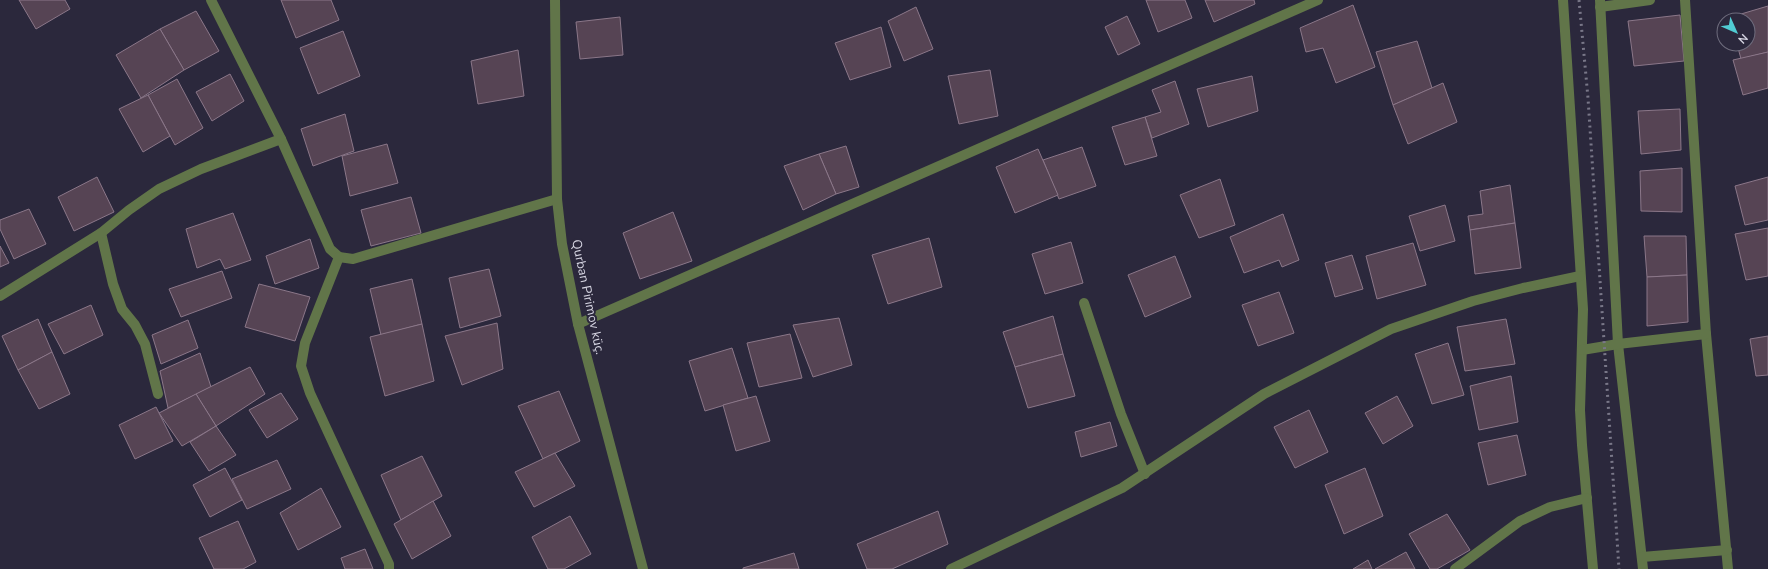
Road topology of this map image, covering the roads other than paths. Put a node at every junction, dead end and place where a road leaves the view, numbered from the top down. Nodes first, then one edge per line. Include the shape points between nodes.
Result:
1 (211, 0) edge
2 (555, 0) edge
3 (1318, 0) edge
4 (1562, 0) edge
5 (1650, 0) edge
6 (1686, 0) edge
7 (1600, 4) edge
8 (281, 139) junction
9 (558, 199) junction
10 (101, 233) junction
11 (339, 257) junction
12 (1580, 276) junction
13 (0, 296) edge
14 (1084, 303) dead end
15 (578, 324) junction
16 (1706, 334) junction
17 (1618, 344) junction
18 (1582, 350) junction
19 (158, 394) dead end
20 (1145, 474) junction
21 (1587, 498) junction
22 (1727, 550) junction
23 (1642, 557) junction
24 (389, 569) edge
25 (643, 569) edge
26 (951, 569) edge
27 (1455, 569) edge
28 (1593, 569) edge
29 (1643, 569) edge
30 (1728, 569) edge

1 - 8 street
2 - 9 street, Qurban Pirimov küç.
3 - 15 street
4 - 12 street
5 - 7 street
6 - 16 street
7 - 17 street
8 - 10 street via 201,169 159,190
8 - 11 street via 330,249
9 - 11 street via 353,259
9 - 15 street, Qurban Pirimov küç. via 562,244
10 - 13 street
10 - 19 street via 113,284 122,309 135,325 145,344
11 - 24 street via 305,343 301,366 310,393 389,564
12 - 18 street via 1583,309
12 - 20 street via 1473,301 1391,330 1264,394
14 - 20 street via 1121,414
15 - 25 street, Qurban Pirimov küç.
16 - 17 street
16 - 22 street
17 - 18 street
17 - 23 street
18 - 21 street via 1580,417
20 - 26 street via 1122,488
21 - 27 street via 1550,507 1520,521
21 - 28 street
22 - 23 street
22 - 30 street
23 - 29 street

